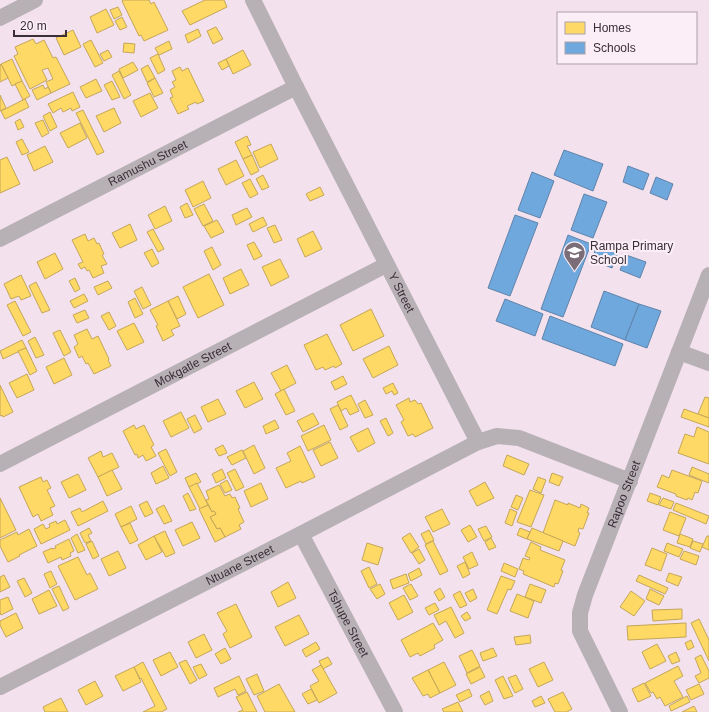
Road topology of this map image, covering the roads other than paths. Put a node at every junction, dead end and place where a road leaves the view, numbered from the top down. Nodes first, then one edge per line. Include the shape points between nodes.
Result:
1 (35, 0) edge
2 (253, 0) edge
3 (0, 18) edge
4 (296, 87) junction
5 (0, 239) edge
6 (386, 265) junction
7 (709, 275) edge
8 (680, 352) junction
9 (709, 363) edge
10 (478, 442) junction
11 (0, 464) edge
12 (630, 481) junction
13 (301, 534) junction
14 (0, 686) edge
15 (391, 710) edge
16 (620, 712) edge

1 - 3 street
2 - 4 street, Y Street
4 - 5 street, Ramushu Street
4 - 6 street, Y Street
6 - 10 street, Y Street
6 - 11 street, Mokgatle Street
7 - 8 street, Rapoo Street
8 - 9 street
8 - 12 street, Rapoo Street
10 - 12 street via 497,436 519,438
10 - 13 street, Ntuane Street
12 - 16 street, Rapoo Street via 580,613 580,631
13 - 14 street, Ntuane Street
13 - 15 street, Tshupe Street

